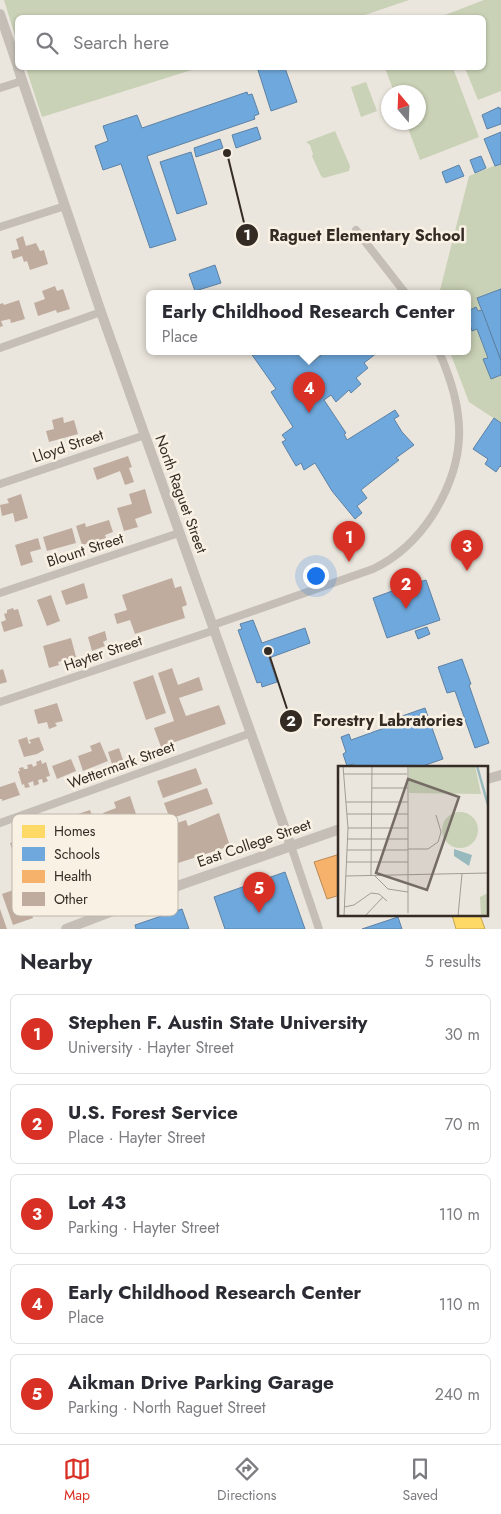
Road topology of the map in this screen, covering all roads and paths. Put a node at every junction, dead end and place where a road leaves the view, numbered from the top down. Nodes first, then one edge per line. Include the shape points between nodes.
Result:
1 (0, 14) edge
2 (15, 58) edge
3 (19, 70) edge
4 (22, 81) junction
5 (0, 88) edge
6 (65, 206) junction
7 (0, 227) edge
8 (356, 230) dead end
9 (403, 290) edge
10 (101, 312) junction
11 (0, 348) edge
12 (440, 355) edge
13 (145, 435) junction
14 (0, 484) edge
15 (179, 533) junction
16 (0, 593) edge
17 (214, 627) junction
18 (0, 702) edge
19 (251, 733) junction
20 (501, 775) edge
21 (488, 779) edge
22 (25, 814) edge
23 (12, 819) edge
24 (0, 823) edge
25 (338, 830) edge
26 (291, 846) junction
27 (178, 886) edge
28 (100, 916) edge
29 (66, 929) edge
30 (319, 929) edge

1 - 2 street, North Raguet Street
3 - 4 street, North Raguet Street
4 - 5 street
4 - 6 street, North Raguet Street
6 - 7 street
6 - 10 street, North Raguet Street
8 - 9 street
10 - 11 street
10 - 13 street, North Raguet Street
12 - 17 street, Hayter Street via 456,403 459,428 457,460 444,496 416,538 373,569
13 - 14 street, Lloyd Street
13 - 15 street, North Raguet Street
15 - 16 street, Blount Street
15 - 17 street, North Raguet Street
17 - 18 street, Hayter Street
17 - 19 street, North Raguet Street
19 - 22 street, Wettermark Street
19 - 26 street, North Raguet Street
20 - 21 street
23 - 24 street, Wettermark Street
25 - 26 street, East College Street
26 - 27 street, East College Street
26 - 30 street, North Raguet Street
28 - 29 street, East College Street

